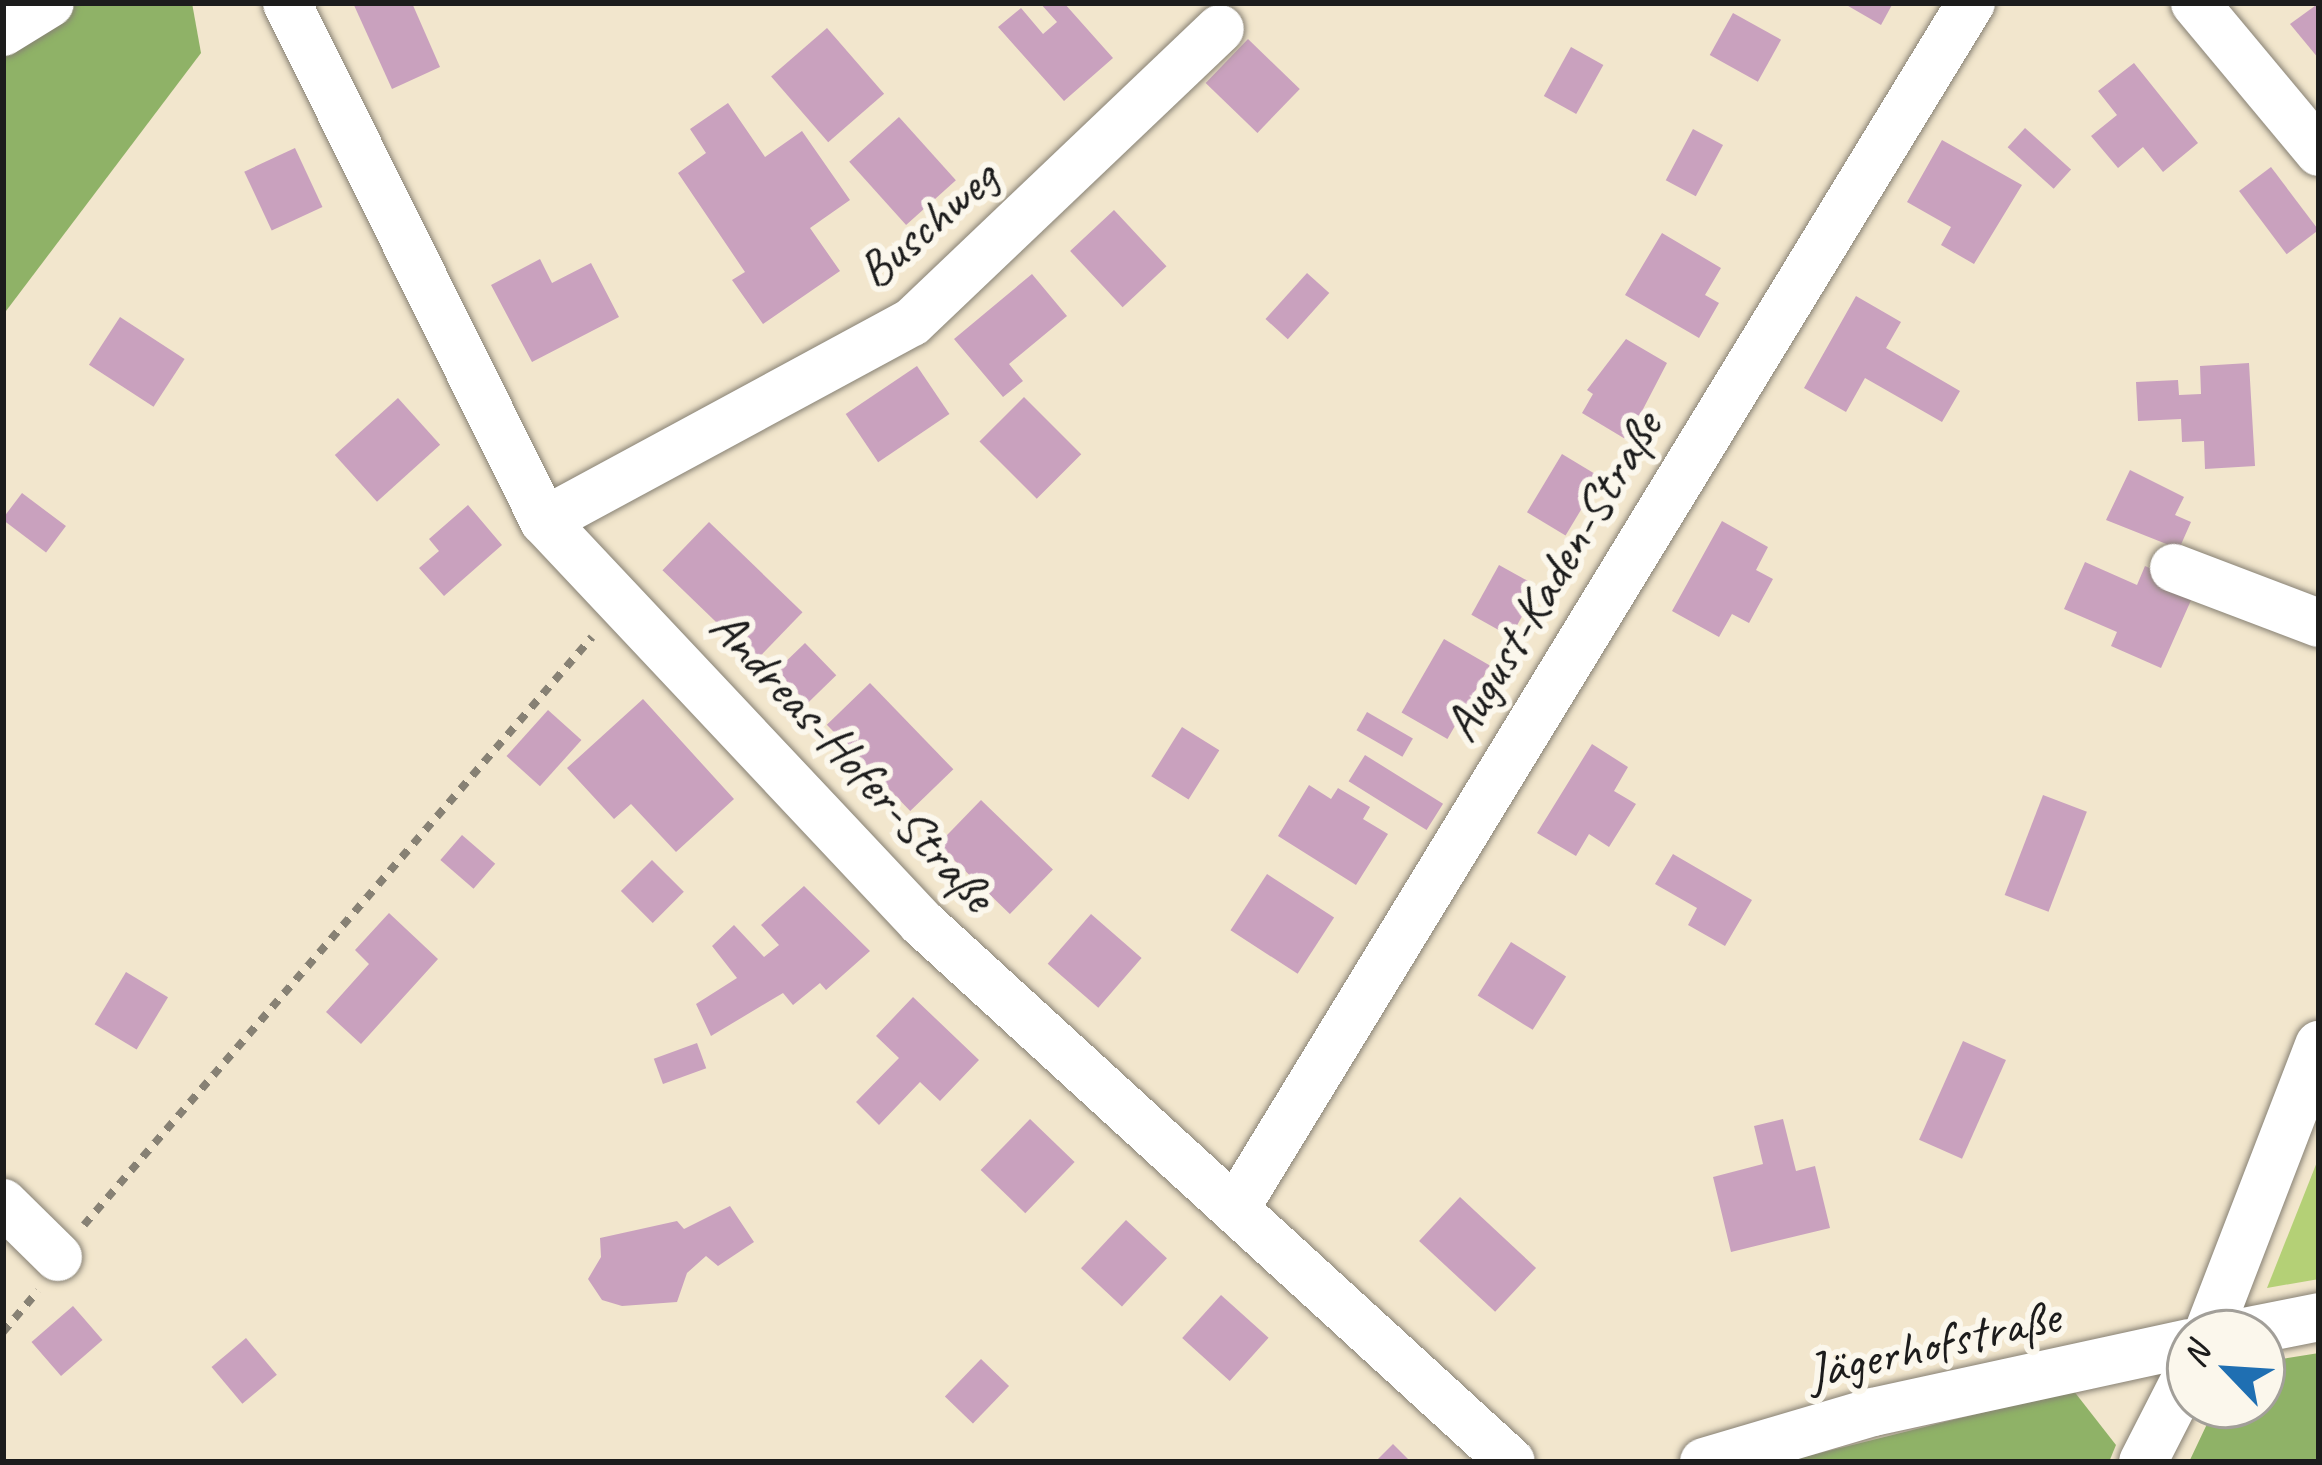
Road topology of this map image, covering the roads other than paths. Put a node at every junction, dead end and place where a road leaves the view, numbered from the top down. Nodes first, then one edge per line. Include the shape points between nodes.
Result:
1 (50, 3) edge
2 (287, 3) edge
3 (1971, 3) edge
4 (2195, 3) edge
5 (1220, 28) dead end
6 (3, 32) edge
7 (2319, 152) edge
8 (544, 521) junction
9 (2174, 568) dead end
10 (2319, 622) edge
11 (2319, 1045) edge
12 (3, 1203) edge
13 (1234, 1209) junction
14 (58, 1257) road end
15 (2217, 1309) edge
16 (2319, 1317) edge
17 (2286, 1324) edge
18 (2166, 1348) edge
19 (2166, 1417) edge
20 (1511, 1462) edge
21 (1704, 1462) edge
22 (2143, 1462) edge

1 - 6 street
2 - 8 street, Andreas-Hofer-Straße
3 - 13 street, August-Kaden-Straße
4 - 7 street
5 - 8 street, Buschweg via 912,322
8 - 13 street, Andreas-Hofer-Straße via 922,923
9 - 10 street
11 - 15 street
12 - 14 street
13 - 20 street, Andreas-Hofer-Straße
16 - 17 street
18 - 21 street, Jägerhofstraße via 1873,1412
19 - 22 street

